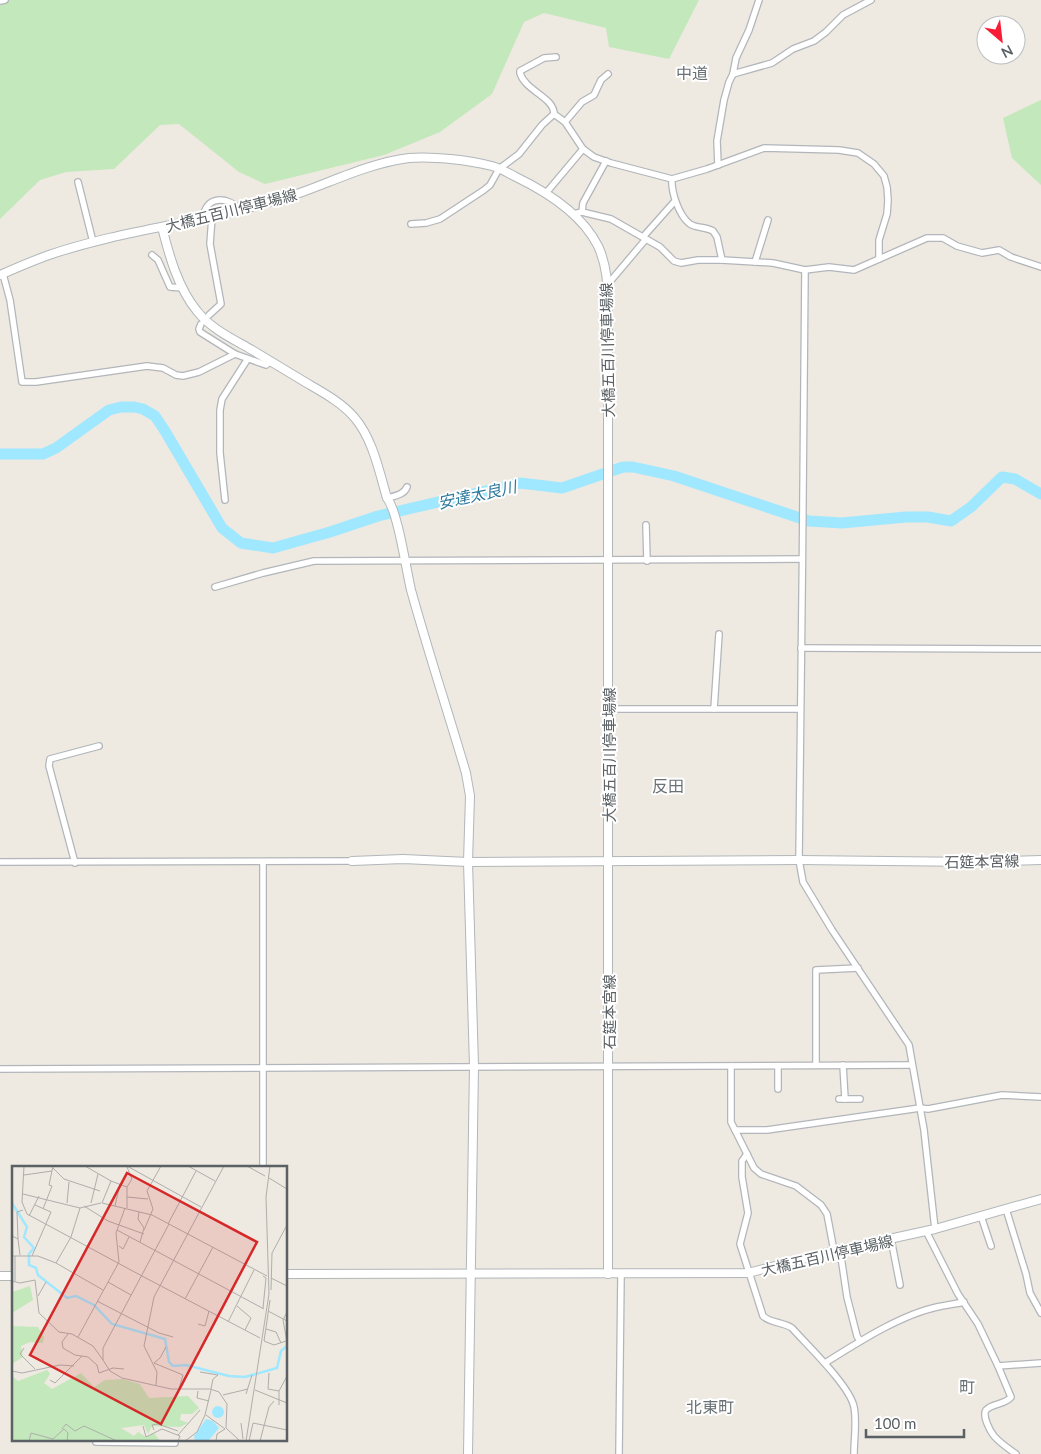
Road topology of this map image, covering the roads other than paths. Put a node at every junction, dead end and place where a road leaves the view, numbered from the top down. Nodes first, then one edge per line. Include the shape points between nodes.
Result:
1 (5, 0) edge
2 (759, 0) edge
3 (871, 0) edge
4 (0, 1) edge
5 (556, 57) dead end
6 (608, 74) dead end
7 (733, 74) junction
8 (554, 114) junction
9 (565, 122) junction
10 (583, 148) junction
11 (606, 161) junction
12 (718, 165) junction
13 (499, 168) junction
14 (672, 179) junction
15 (78, 182) dead end
16 (546, 193) junction
17 (675, 201) junction
18 (241, 210) junction
19 (582, 212) junction
20 (572, 214) junction
21 (212, 217) junction
22 (203, 219) junction
23 (768, 220) dead end
24 (411, 224) dead end
25 (162, 227) junction
26 (644, 238) junction
27 (93, 242) junction
28 (152, 255) dead end
29 (722, 260) junction
30 (879, 260) junction
31 (755, 262) junction
32 (1041, 267) edge
33 (805, 270) junction
34 (1, 274) edge
35 (608, 284) junction
36 (183, 288) junction
37 (209, 314) dead end
38 (201, 324) dead end
39 (235, 354) junction
40 (247, 360) junction
41 (271, 361) junction
42 (407, 487) dead end
43 (225, 500) dead end
44 (388, 500) junction
45 (646, 525) dead end
46 (802, 559) junction
47 (608, 561) junction
48 (647, 561) junction
49 (404, 562) junction
50 (215, 587) dead end
51 (719, 634) dead end
52 (802, 648) junction
53 (1041, 650) edge
54 (609, 709) junction
55 (714, 709) junction
56 (800, 709) junction
57 (99, 746) dead end
58 (799, 860) junction
59 (1041, 860) edge
60 (352, 861) joint
61 (608, 861) junction
62 (0, 862) edge
63 (263, 862) junction
64 (468, 862) junction
65 (75, 863) junction
66 (858, 968) junction
67 (843, 1065) junction
68 (912, 1065) junction
69 (474, 1066) junction
70 (609, 1066) junction
71 (731, 1066) junction
72 (778, 1066) junction
73 (816, 1066) junction
74 (262, 1068) junction
75 (0, 1069) edge
76 (778, 1089) dead end
77 (1041, 1097) edge
78 (860, 1099) dead end
79 (920, 1108) junction
80 (735, 1130) junction
81 (746, 1154) junction
82 (263, 1166) edge
83 (1041, 1199) edge
84 (1006, 1209) junction
85 (981, 1216) junction
86 (935, 1228) junction
87 (926, 1231) junction
88 (890, 1239) junction
89 (990, 1246) dead end
90 (837, 1250) junction
91 (471, 1273) junction
92 (748, 1273) junction
93 (288, 1274) edge
94 (608, 1274) junction
95 (621, 1274) junction
96 (900, 1285) dead end
97 (964, 1302) junction
98 (1041, 1313) edge
99 (860, 1341) junction
100 (825, 1362) junction
101 (1041, 1363) edge
102 (998, 1366) junction
103 (96, 1442) dead end
104 (175, 1443) dead end
105 (468, 1454) edge
106 (619, 1454) edge
107 (854, 1454) edge
108 (1016, 1454) edge

1 - 4 street
2 - 7 street
3 - 7 street via 843,15 814,41 793,49 772,63
5 - 8 street via 544,58 520,71 525,83 552,105
6 - 9 street via 594,95 582,102
7 - 12 street via 724,100
8 - 9 street
8 - 13 street via 519,154
9 - 10 street
10 - 11 street
10 - 16 street
11 - 14 street
11 - 19 street via 583,203
12 - 14 street
12 - 30 street via 764,148 858,153 874,164 884,176 887,187 887,214 879,240
13 - 16 main road, 大橋五百川停車場線
13 - 18 main road, 大橋五百川停車場線 via 410,158 374,166
13 - 24 street via 490,185 445,216
14 - 17 street
15 - 27 street
16 - 20 main road, 大橋五百川停車場線
17 - 26 street
17 - 29 street via 691,225 713,231
18 - 21 main road, 大橋五百川停車場線
18 - 22 street via 230,201 221,199 208,204
19 - 20 street
19 - 26 street via 611,218
20 - 35 main road, 大橋五百川停車場線 via 598,245
21 - 22 main road, 大橋五百川停車場線
21 - 37 street via 210,244 221,304
22 - 25 main road, 大橋五百川停車場線
23 - 31 street
25 - 27 main road, 大橋五百川停車場線
25 - 36 main road
26 - 29 street via 681,263
26 - 35 street
27 - 34 main road, 大橋五百川停車場線
28 - 36 street via 158,260 170,286
29 - 31 street
30 - 32 street via 927,238 937,237 982,253 999,250
30 - 33 street via 854,270 829,267
31 - 33 street
33 - 46 street
34 - 39 street via 10,300 22,382 147,366 183,376 199,372
35 - 47 main road, 大橋五百川停車場線
36 - 41 main road via 197,312 215,329
38 - 39 street via 200,332
39 - 40 street
40 - 41 street via 266,365
40 - 43 street via 222,399 220,410
41 - 44 main road via 335,401 354,417 371,446
42 - 44 street
44 - 49 main road
45 - 48 street
46 - 48 street
46 - 52 street
47 - 48 street
47 - 49 street
47 - 54 main road, 大橋五百川停車場線
49 - 50 street via 314,561
49 - 64 main road via 466,772 470,796
51 - 55 street
52 - 53 street
52 - 56 street
54 - 55 street
54 - 61 main road, 大橋五百川停車場線
55 - 56 street
56 - 58 street
57 - 65 street via 50,759 49,766
58 - 59 main road, 石筵本宮線
58 - 61 main road, 石筵本宮線
58 - 66 street via 803,882
60 - 63 street
60 - 64 main road
61 - 64 main road
61 - 70 main road, 石筵本宮線
62 - 65 street
63 - 65 street
63 - 74 street
64 - 69 main road
66 - 68 street via 909,1045
66 - 73 street via 816,970
67 - 68 street
67 - 73 street
67 - 78 street via 842,1099
68 - 79 street
69 - 70 street
69 - 74 street
69 - 91 main road
70 - 71 street
70 - 94 main road, 石筵本宮線
71 - 72 street
71 - 80 street via 730,1116
72 - 73 street
72 - 76 street
74 - 75 street
74 - 82 street
77 - 79 street via 1002,1095
79 - 80 street via 767,1130
79 - 86 street
80 - 81 street
81 - 90 street via 761,1174 796,1186 821,1206 827,1214
81 - 92 street via 742,1161 742,1177 748,1213 740,1244
83 - 84 main road, 大橋五百川停車場線
84 - 85 main road, 大橋五百川停車場線
84 - 98 street via 1030,1294
85 - 86 main road, 大橋五百川停車場線
85 - 89 street
86 - 87 main road, 大橋五百川停車場線
87 - 88 main road, 大橋五百川停車場線
87 - 97 street via 945,1272
88 - 90 main road, 大橋五百川停車場線
88 - 96 street
90 - 92 main road, 大橋五百川停車場線
90 - 99 street
91 - 93 main road
91 - 94 main road
91 - 105 main road
92 - 95 main road, 大橋五百川停車場線
92 - 100 street via 763,1316 786,1324
94 - 95 main road, 大橋五百川停車場線
95 - 106 street
97 - 99 street via 935,1307
97 - 102 street
99 - 100 street
100 - 107 street via 855,1409
101 - 102 street
102 - 108 street via 1011,1397 988,1408 984,1415 994,1436
103 - 104 street

